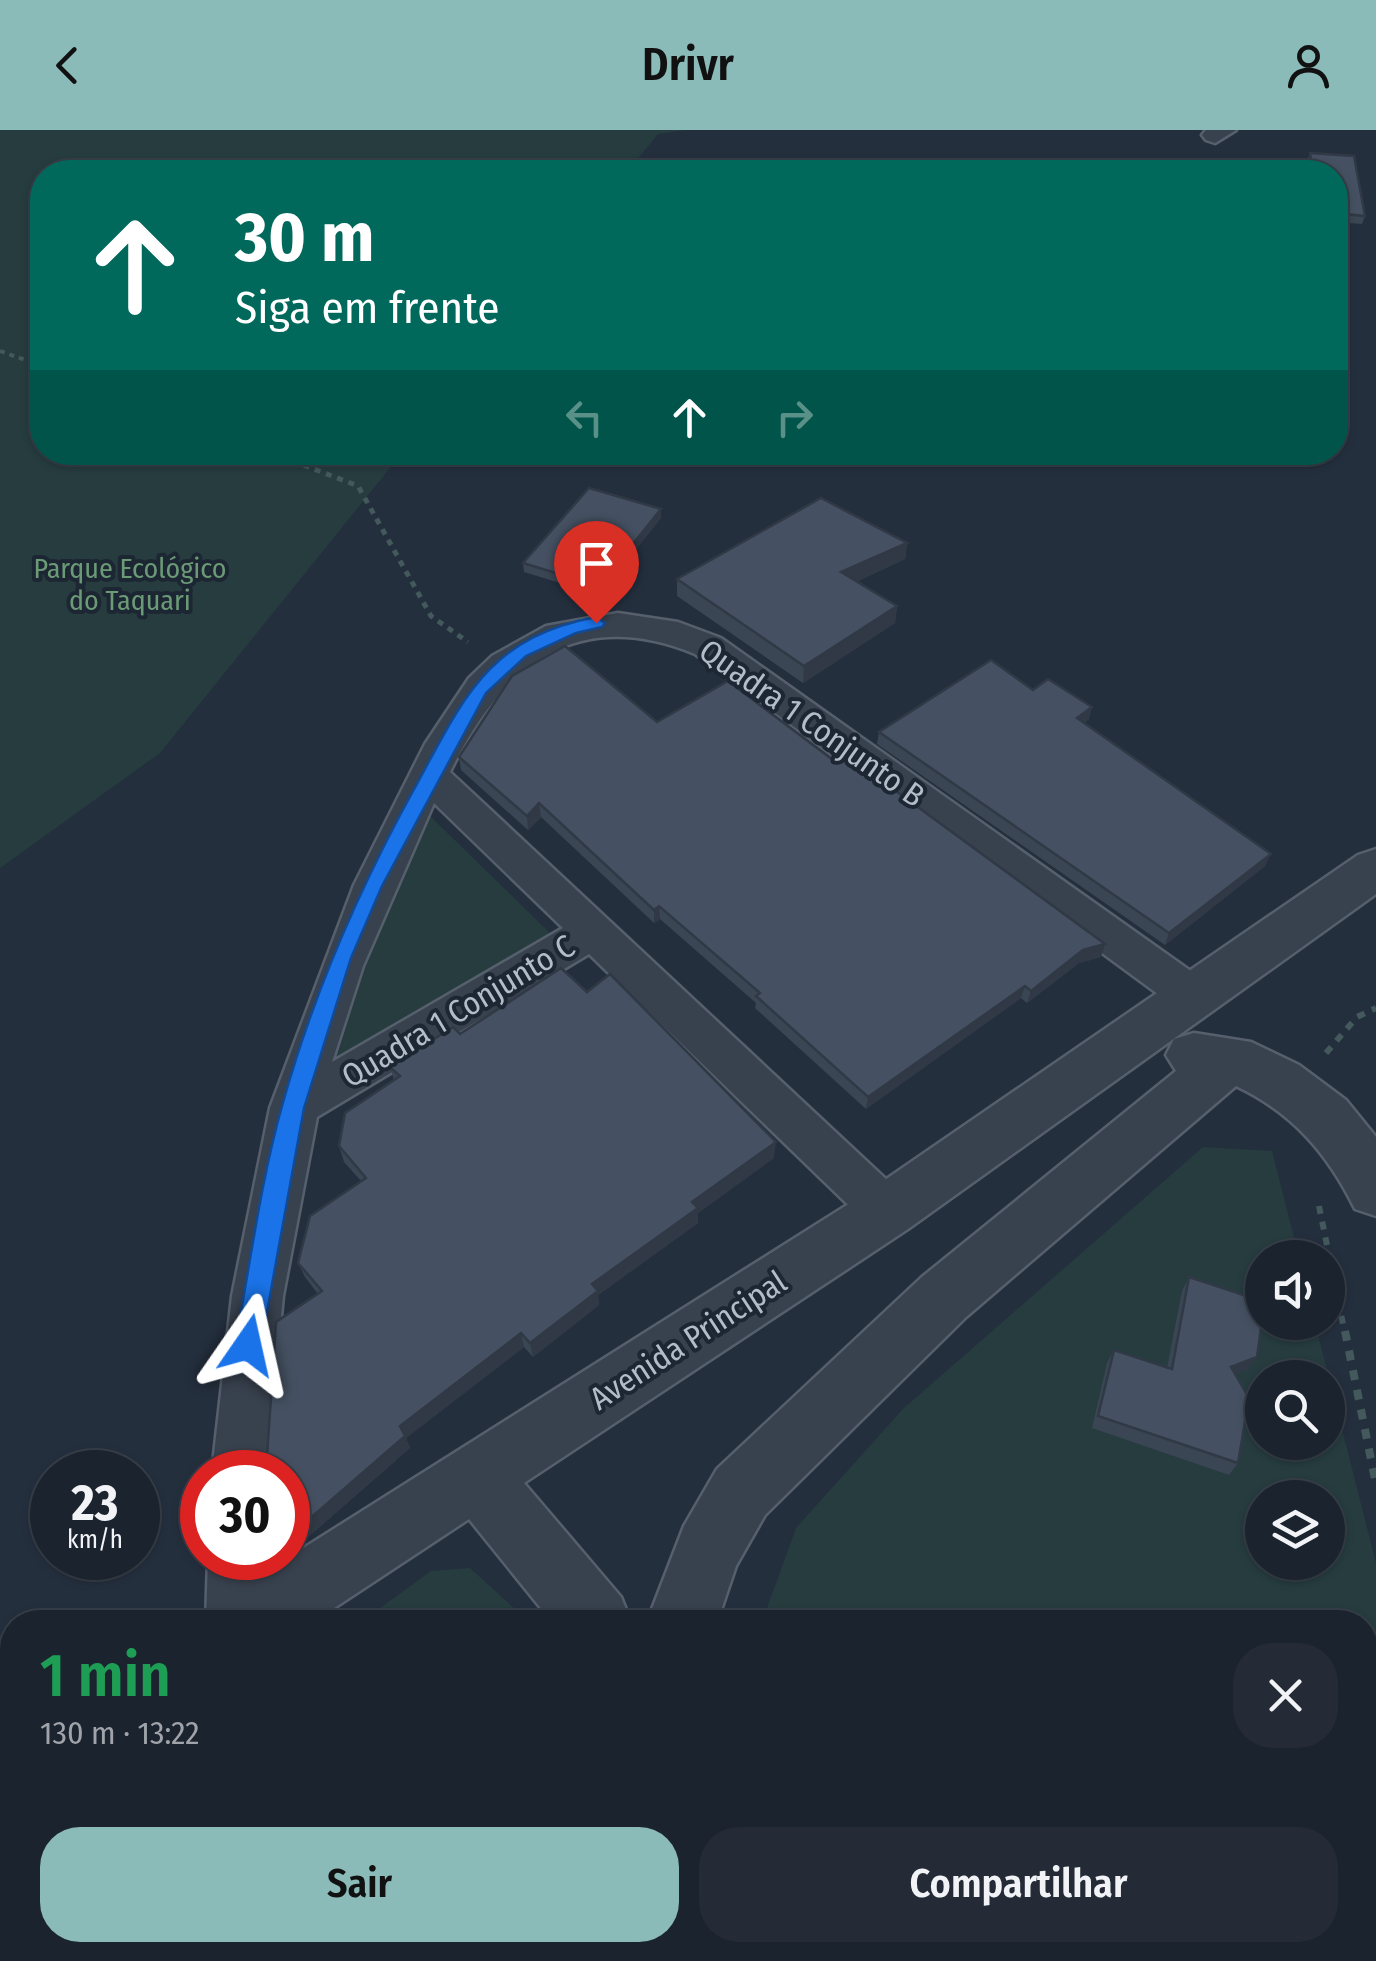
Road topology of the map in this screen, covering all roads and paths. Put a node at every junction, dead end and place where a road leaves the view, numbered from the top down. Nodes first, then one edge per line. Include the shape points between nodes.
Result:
1 (0, 352) edge
2 (30, 362) edge
3 (304, 465) edge
4 (502, 666) junction
5 (429, 775) junction
6 (1376, 868) edge
7 (590, 933) junction
8 (1193, 996) junction
9 (1376, 1008) edge
10 (1121, 1050) junction
11 (1232, 1058) junction
12 (1294, 1088) junction
13 (293, 1108) junction
14 (1376, 1191) edge
15 (1318, 1201) dead end
16 (887, 1211) junction
17 (241, 1450) edge
18 (477, 1478) junction
19 (1376, 1484) edge
20 (235, 1580) edge
21 (234, 1610) edge
22 (270, 1610) edge
23 (586, 1610) edge
24 (686, 1610) edge

1 - 2 path
3 - 4 path via 358,486 431,616
4 - 5 street, Quadra 1 Conjunto B via 479,690
4 - 8 street, Quadra 1 Conjunto B via 572,628 596,623 679,632 708,646
5 - 7 street
5 - 13 street, Quadra 1 Conjunto B via 340,958
6 - 8 street, Avenida Principal
7 - 13 street, Quadra 1 Conjunto C
7 - 16 street, Quadra 1 Conjunto C
8 - 10 street, Avenida Principal
9 - 12 path via 1357,1018
10 - 11 street
10 - 16 street, Avenida Principal
11 - 12 street
11 - 24 street via 944,1297 741,1492 708,1550
12 - 14 street via 1362,1158
13 - 17 street via 248,1345
15 - 19 path
16 - 18 street, Avenida Principal
18 - 22 street, Avenida Principal
18 - 23 street
20 - 21 street

